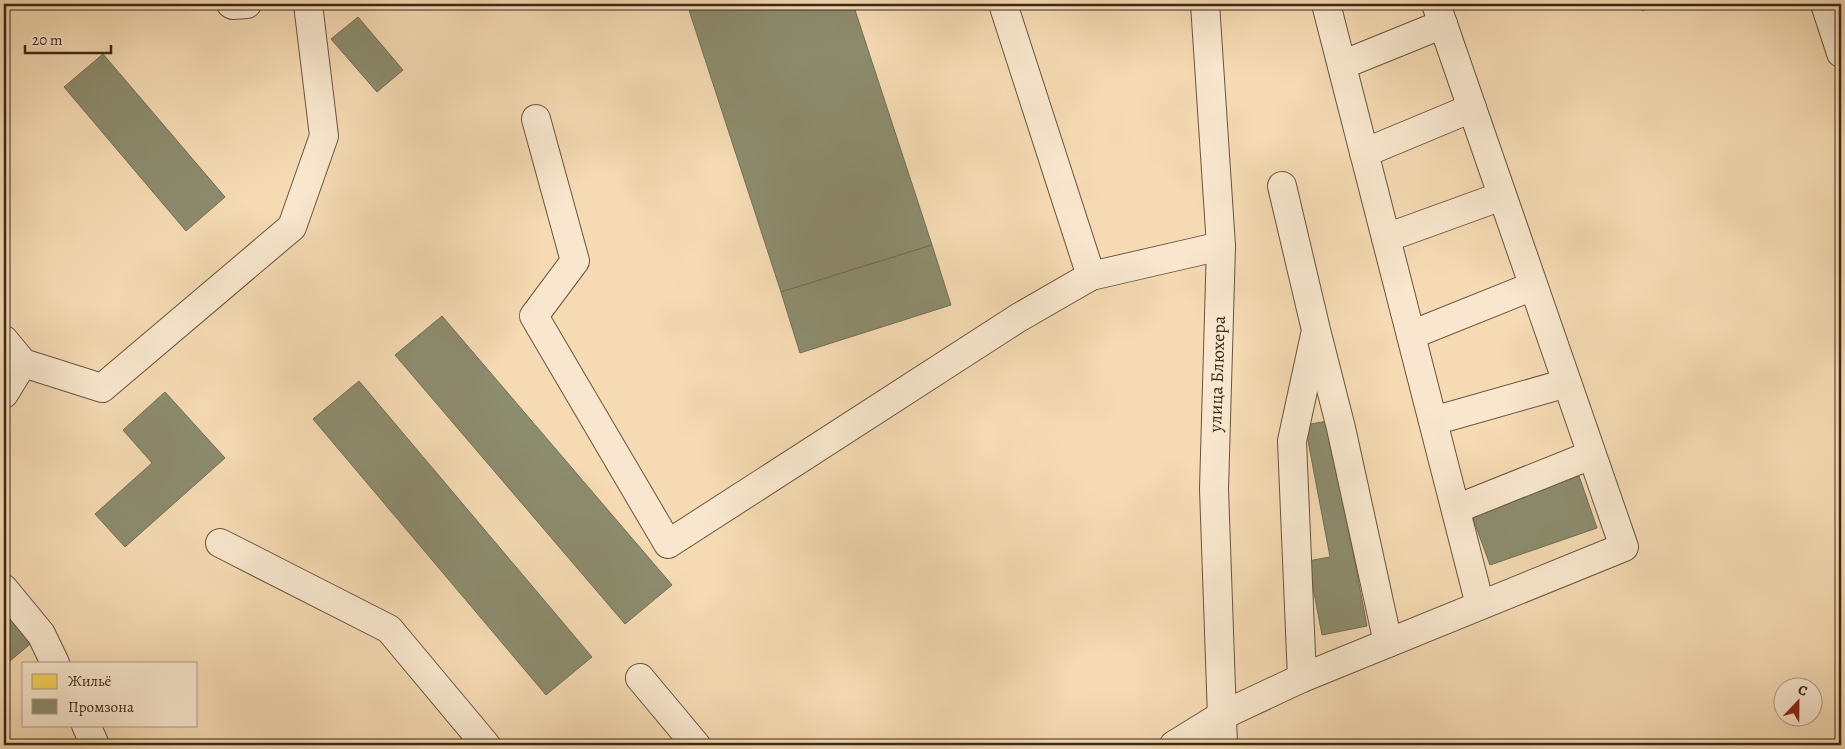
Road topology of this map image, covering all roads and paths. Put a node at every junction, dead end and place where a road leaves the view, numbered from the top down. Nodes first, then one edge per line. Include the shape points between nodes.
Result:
1 (231, 4) edge
2 (247, 4) edge
3 (308, 4) edge
4 (1003, 4) edge
5 (1205, 4) edge
6 (1326, 4) edge
7 (1825, 4) edge
8 (1439, 14) edge
9 (1841, 53) edge
10 (1342, 65) junction
11 (1472, 108) junction
12 (536, 119) dead end
13 (1364, 153) junction
14 (1282, 186) dead end
15 (1502, 196) junction
16 (1386, 238) junction
17 (1221, 246) junction
18 (1091, 276) junction
19 (1533, 286) junction
20 (1316, 330) junction
21 (1411, 335) junction
22 (4, 340) edge
23 (24, 363) junction
24 (1567, 383) junction
25 (4, 394) edge
26 (1433, 421) junction
27 (1592, 454) junction
28 (1456, 509) junction
29 (220, 543) dead end
30 (4, 589) edge
31 (1480, 605) junction
32 (1388, 643) junction
33 (55, 662) edge
34 (640, 678) dead end
35 (1302, 678) junction
36 (1221, 716) junction
37 (86, 726) edge
38 (95, 745) edge
39 (486, 745) edge
40 (696, 745) edge
41 (1174, 745) edge
42 (1223, 745) edge

1 - 2 street
3 - 23 street via 324,136 292,227 102,388
4 - 18 street
5 - 17 street, улица Блюхера
6 - 10 street
7 - 9 street
8 - 10 street
8 - 11 street
10 - 13 street
11 - 13 street
11 - 15 street
12 - 18 street via 574,261 534,316 668,544 1018,318
13 - 16 street
14 - 20 street
15 - 16 street
15 - 19 street
16 - 21 street
17 - 18 street
17 - 36 street, улица Блюхера via 1214,489
19 - 21 street
19 - 24 street
20 - 32 street
20 - 35 street via 1292,441
21 - 26 street
22 - 23 street
23 - 25 street
24 - 26 street
24 - 27 street
26 - 28 street
27 - 28 street
27 - 31 street via 1624,547
28 - 31 street
29 - 39 street via 389,629
30 - 33 street via 41,634
31 - 32 street
32 - 35 street
34 - 40 street
35 - 36 street
36 - 41 street
36 - 42 street, улица Блюхера
37 - 38 street

